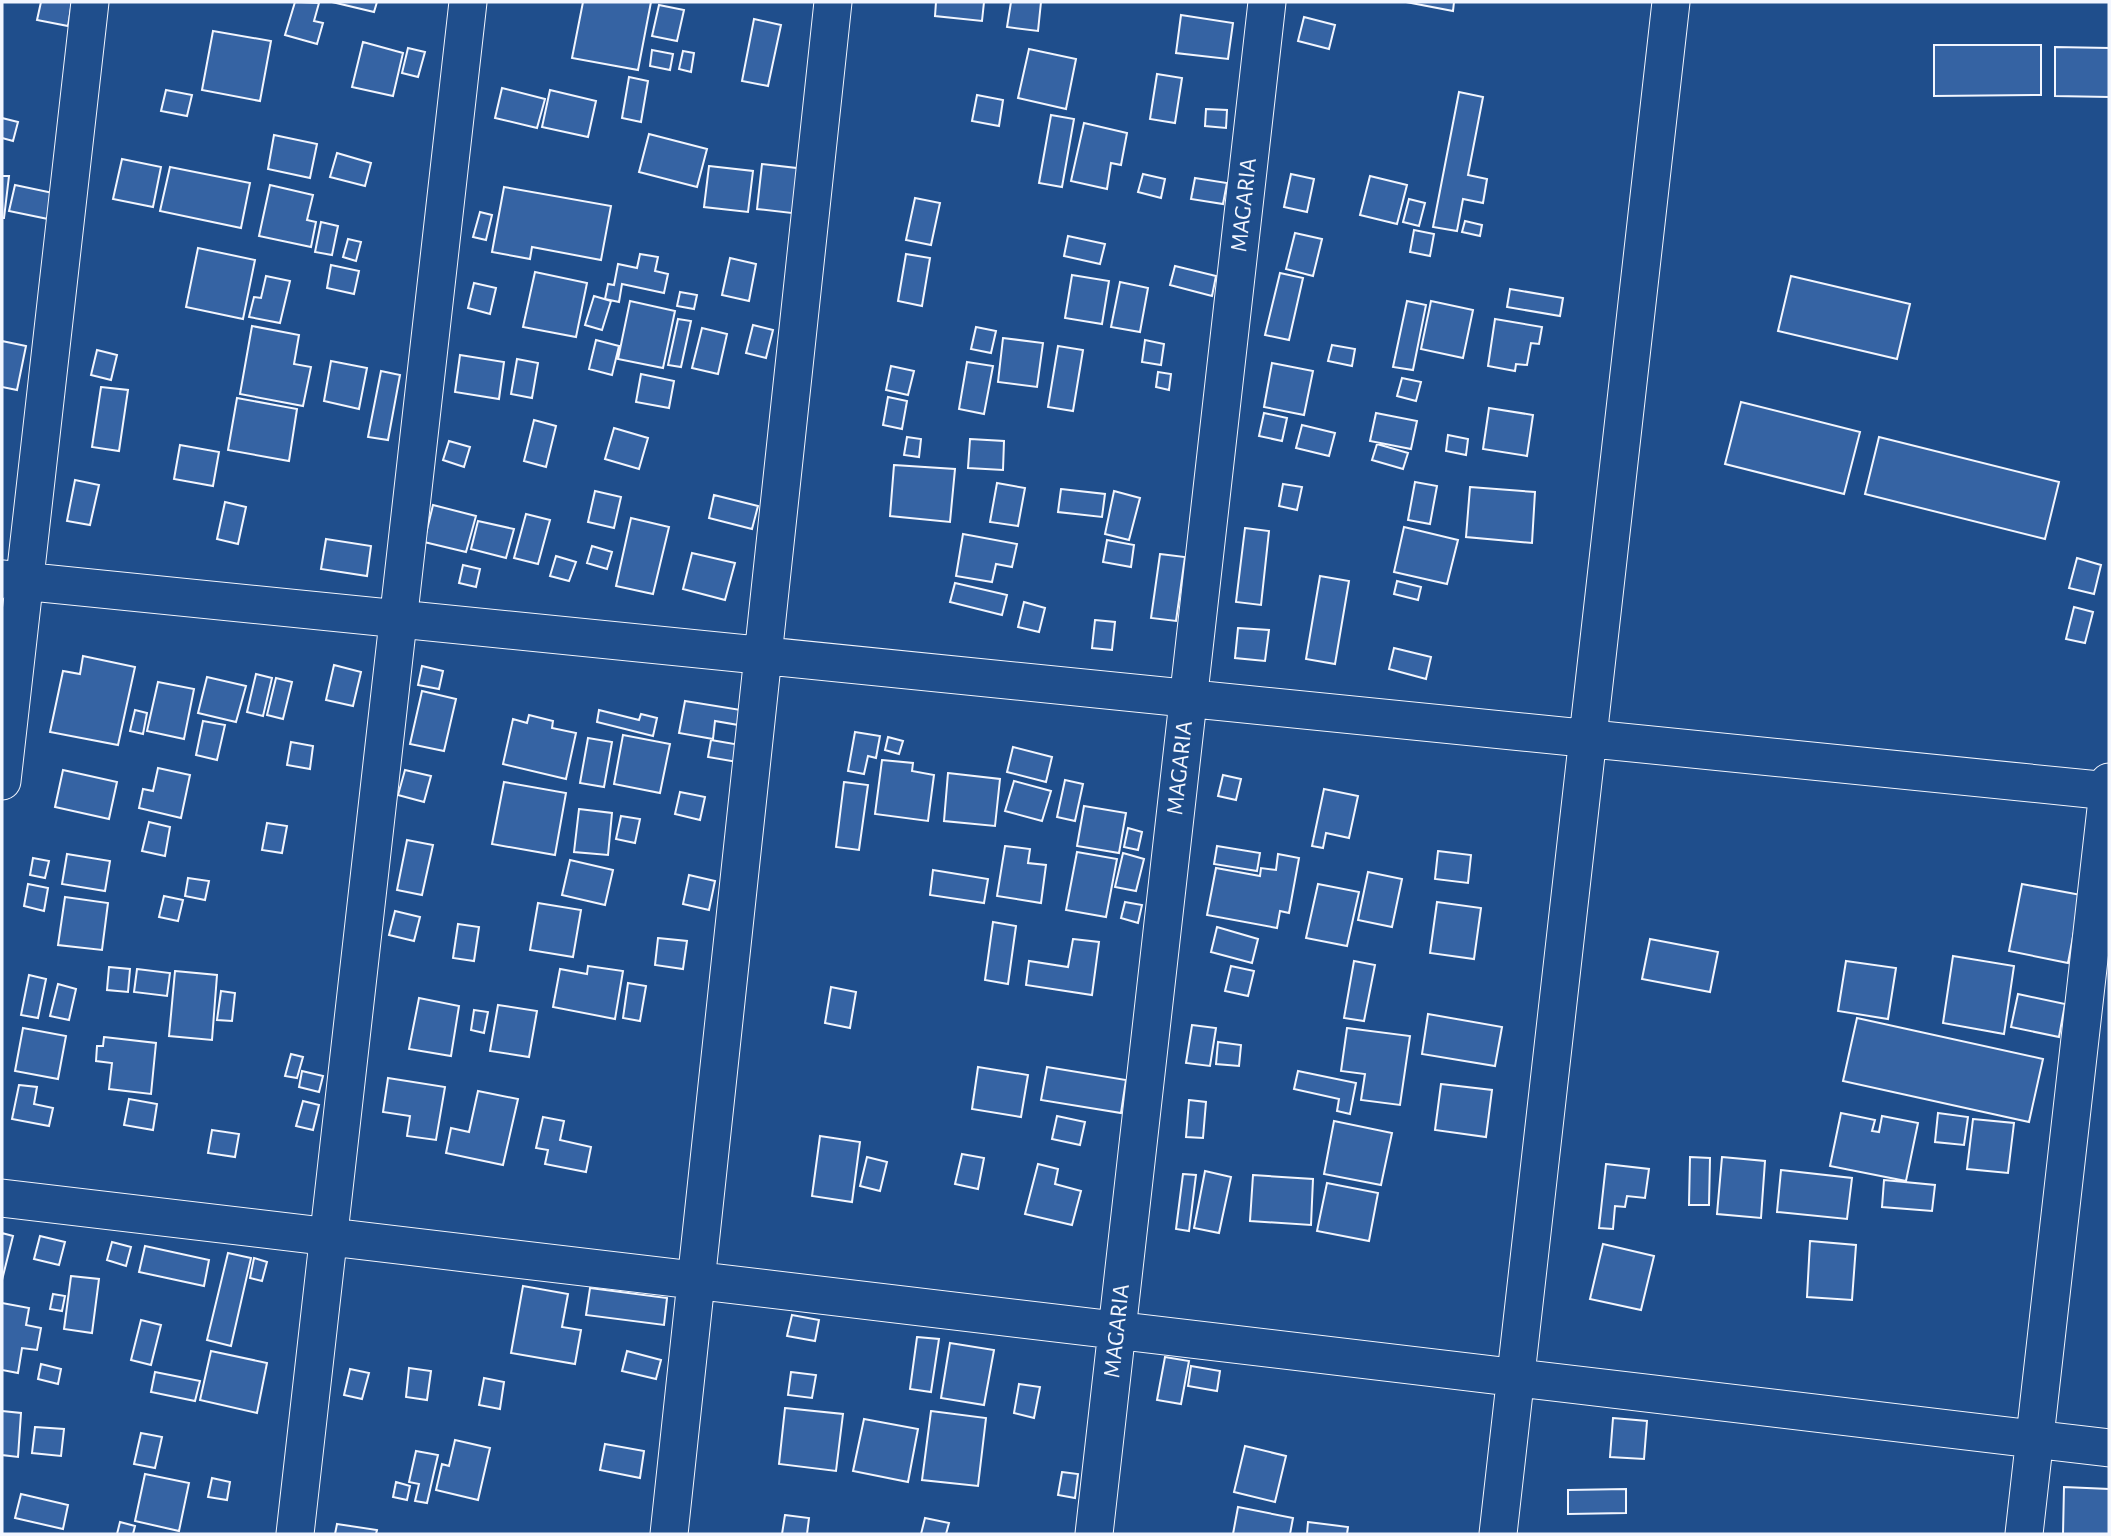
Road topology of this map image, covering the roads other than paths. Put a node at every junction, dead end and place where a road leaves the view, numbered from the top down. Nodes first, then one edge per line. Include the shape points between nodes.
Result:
1 (90, 2) edge
2 (467, 2) edge
3 (833, 2) edge
4 (1267, 2) edge
5 (1671, 2) edge
6 (13, 580) edge
7 (398, 619) junction
8 (763, 655) junction
9 (1188, 698) junction
10 (1588, 739) junction
11 (2, 780) edge
12 (2109, 788) edge
13 (2, 1198) edge
14 (328, 1237) junction
15 (696, 1280) junction
16 (1117, 1331) junction
17 (1516, 1378) junction
18 (2035, 1439) junction
19 (2109, 1448) edge
20 (295, 1534) edge
21 (668, 1534) edge
22 (1094, 1534) edge
23 (1498, 1534) edge
24 (2024, 1534) edge

1 - 6 street
2 - 7 street
3 - 8 street
4 - 9 street, MAGARIA
5 - 10 street
6 - 7 street
6 - 11 street
7 - 8 street
7 - 14 street
8 - 9 street
8 - 15 street
9 - 10 street
9 - 16 street, MAGARIA
10 - 12 street
10 - 17 street
12 - 18 street
13 - 14 street
14 - 15 street
14 - 20 street
15 - 16 street
15 - 21 street
16 - 17 street
16 - 22 street, MAGARIA
17 - 18 street
17 - 23 street
18 - 19 street
18 - 24 street

